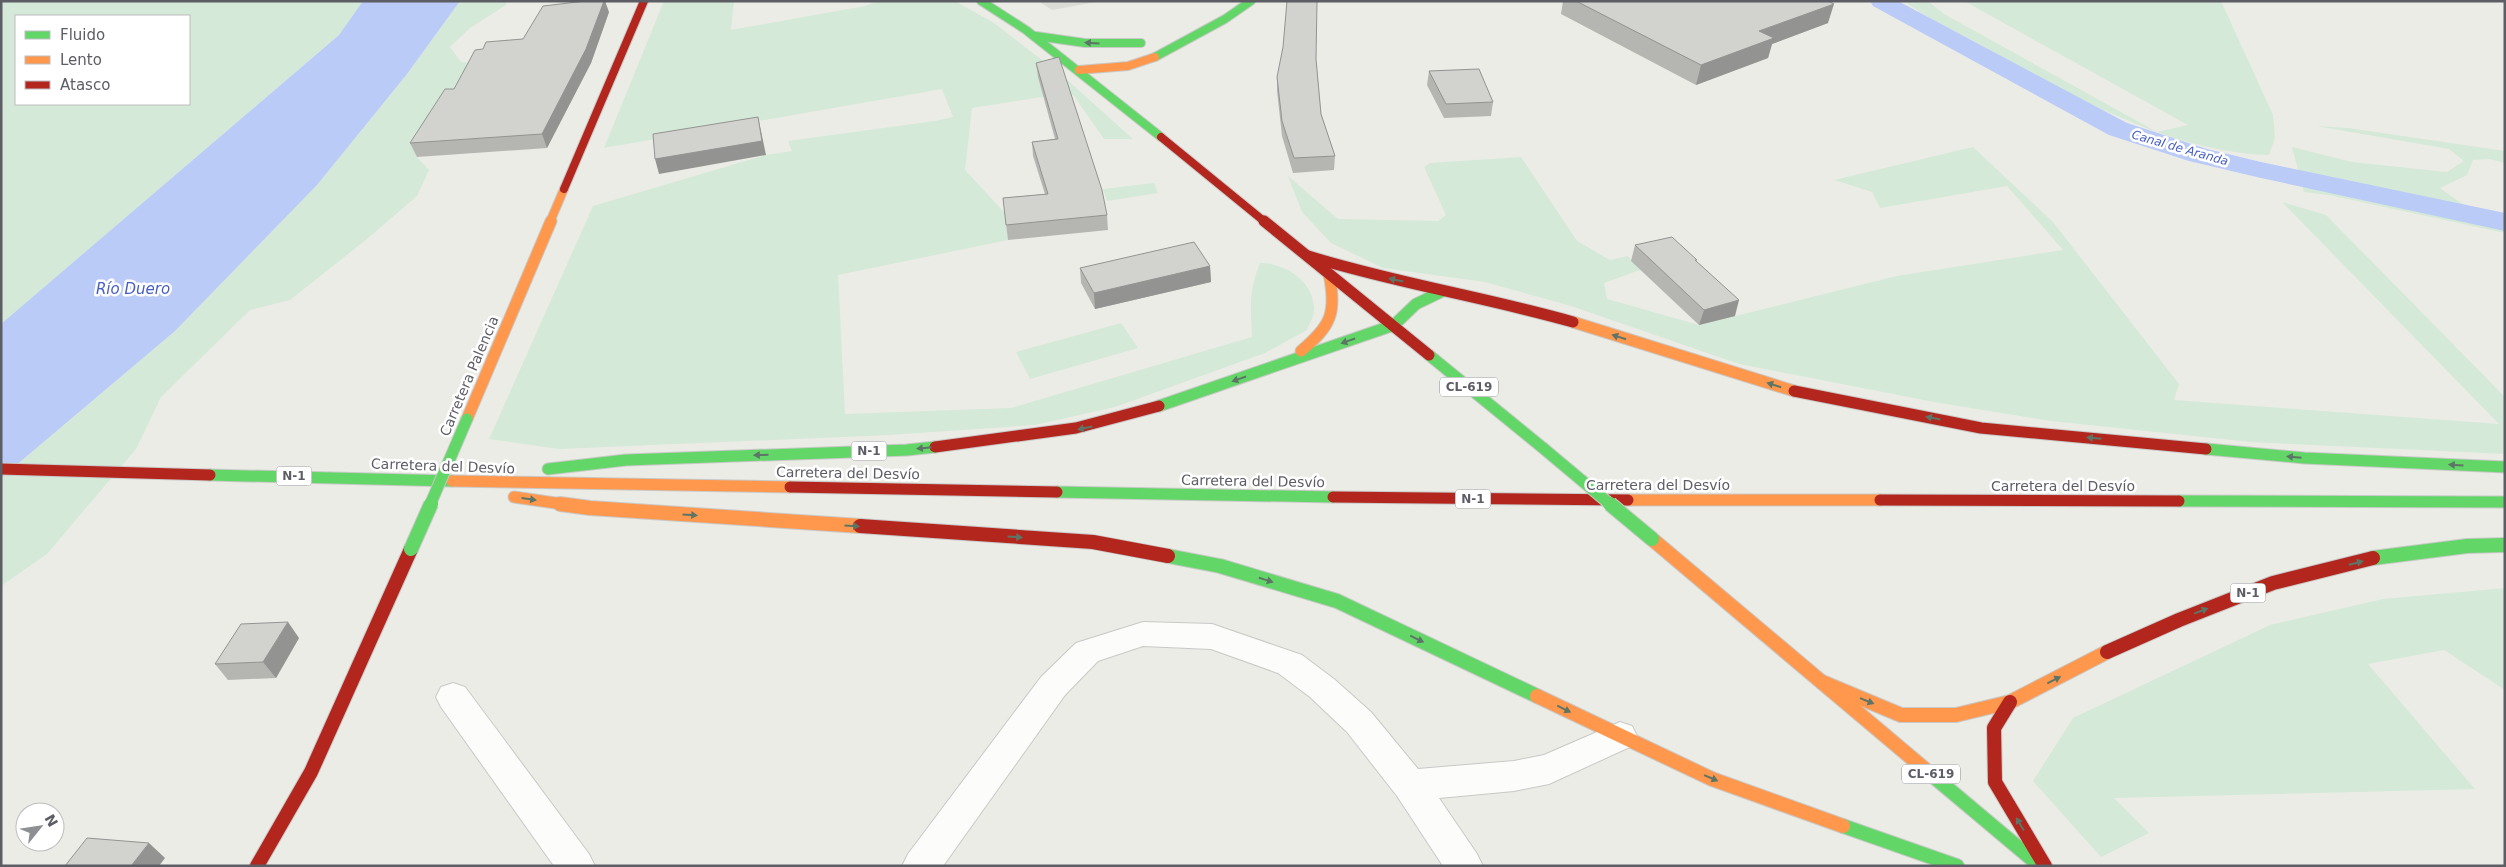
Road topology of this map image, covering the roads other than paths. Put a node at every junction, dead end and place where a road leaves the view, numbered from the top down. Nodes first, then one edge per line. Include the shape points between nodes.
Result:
1 (644, 1) edge
2 (981, 1) edge
3 (1251, 1) edge
4 (1209, 28) junction
5 (1032, 35) junction
6 (1150, 41) junction
7 (1155, 57) junction
8 (1079, 70) junction
9 (1134, 75) dead end
10 (1131, 100) dead end
11 (1137, 116) junction
12 (1308, 256) junction
13 (1329, 274) junction
14 (1443, 291) junction
15 (1394, 325) junction
16 (1286, 363) junction
17 (2505, 467) edge
18 (1, 470) edge
19 (394, 479) junction
20 (442, 481) junction
21 (2505, 502) edge
22 (2505, 545) edge
23 (1822, 682) junction
24 (453, 697) dead end
25 (2010, 702) junction
26 (1620, 736) junction
27 (1410, 785) junction
28 (258, 866) edge
29 (576, 866) edge
30 (921, 866) edge
31 (1464, 866) edge
32 (1957, 866) edge
33 (2040, 866) edge
34 (2045, 866) edge

1 - 28 main road, Carretera Palencia, bridge via 411,549 311,772
2 - 5 main road, CL-619
3 - 4 main road
4 - 6 main road
4 - 7 main road
6 -> 5 main road via 1085,43
5 - 8 main road, CL-619
6 - 8 main road via 1110,52
7 - 8 main road via 1128,66
7 - 9 main road
8 - 11 main road, CL-619
10 - 11 main road
11 - 12 main road, CL-619
12 - 13 main road, CL-619
14 -> 12 main road via 1353,271
13 - 15 main road, CL-619
13 - 16 main road via 1336,303 1327,330
14 - 15 main road via 1418,300
17 -> 14 main road via 2304,458 1981,428 1798,392 1557,317
15 -> 16 main road, N-1
15 - 23 main road, CL-619, bridge
16 -> 20 main road, N-1 via 1124,419 1060,433 907,450 626,460
18 - 19 main road, Carretera del Desvío / N-1
19 - 20 main road, Carretera del Desvío
19 -> 26 main road, N-1 via 590,508 1093,542 1220,566 1337,601
20 - 21 main road, Carretera del Desvío / N-1 via 1446,499
25 -> 22 main road, N-1 via 2105,653 2273,583 2382,556
23 -> 25 main road via 1901,715 1956,715
23 - 33 main road, CL-619
24 - 29 street
34 -> 25 main road via 1995,782 1994,728
26 - 27 street via 1549,769 1514,776
26 -> 32 main road, N-1 via 1712,779
27 - 30 street via 1359,722 1290,664 1212,637 1143,634 1087,652 1053,686
27 - 31 street

